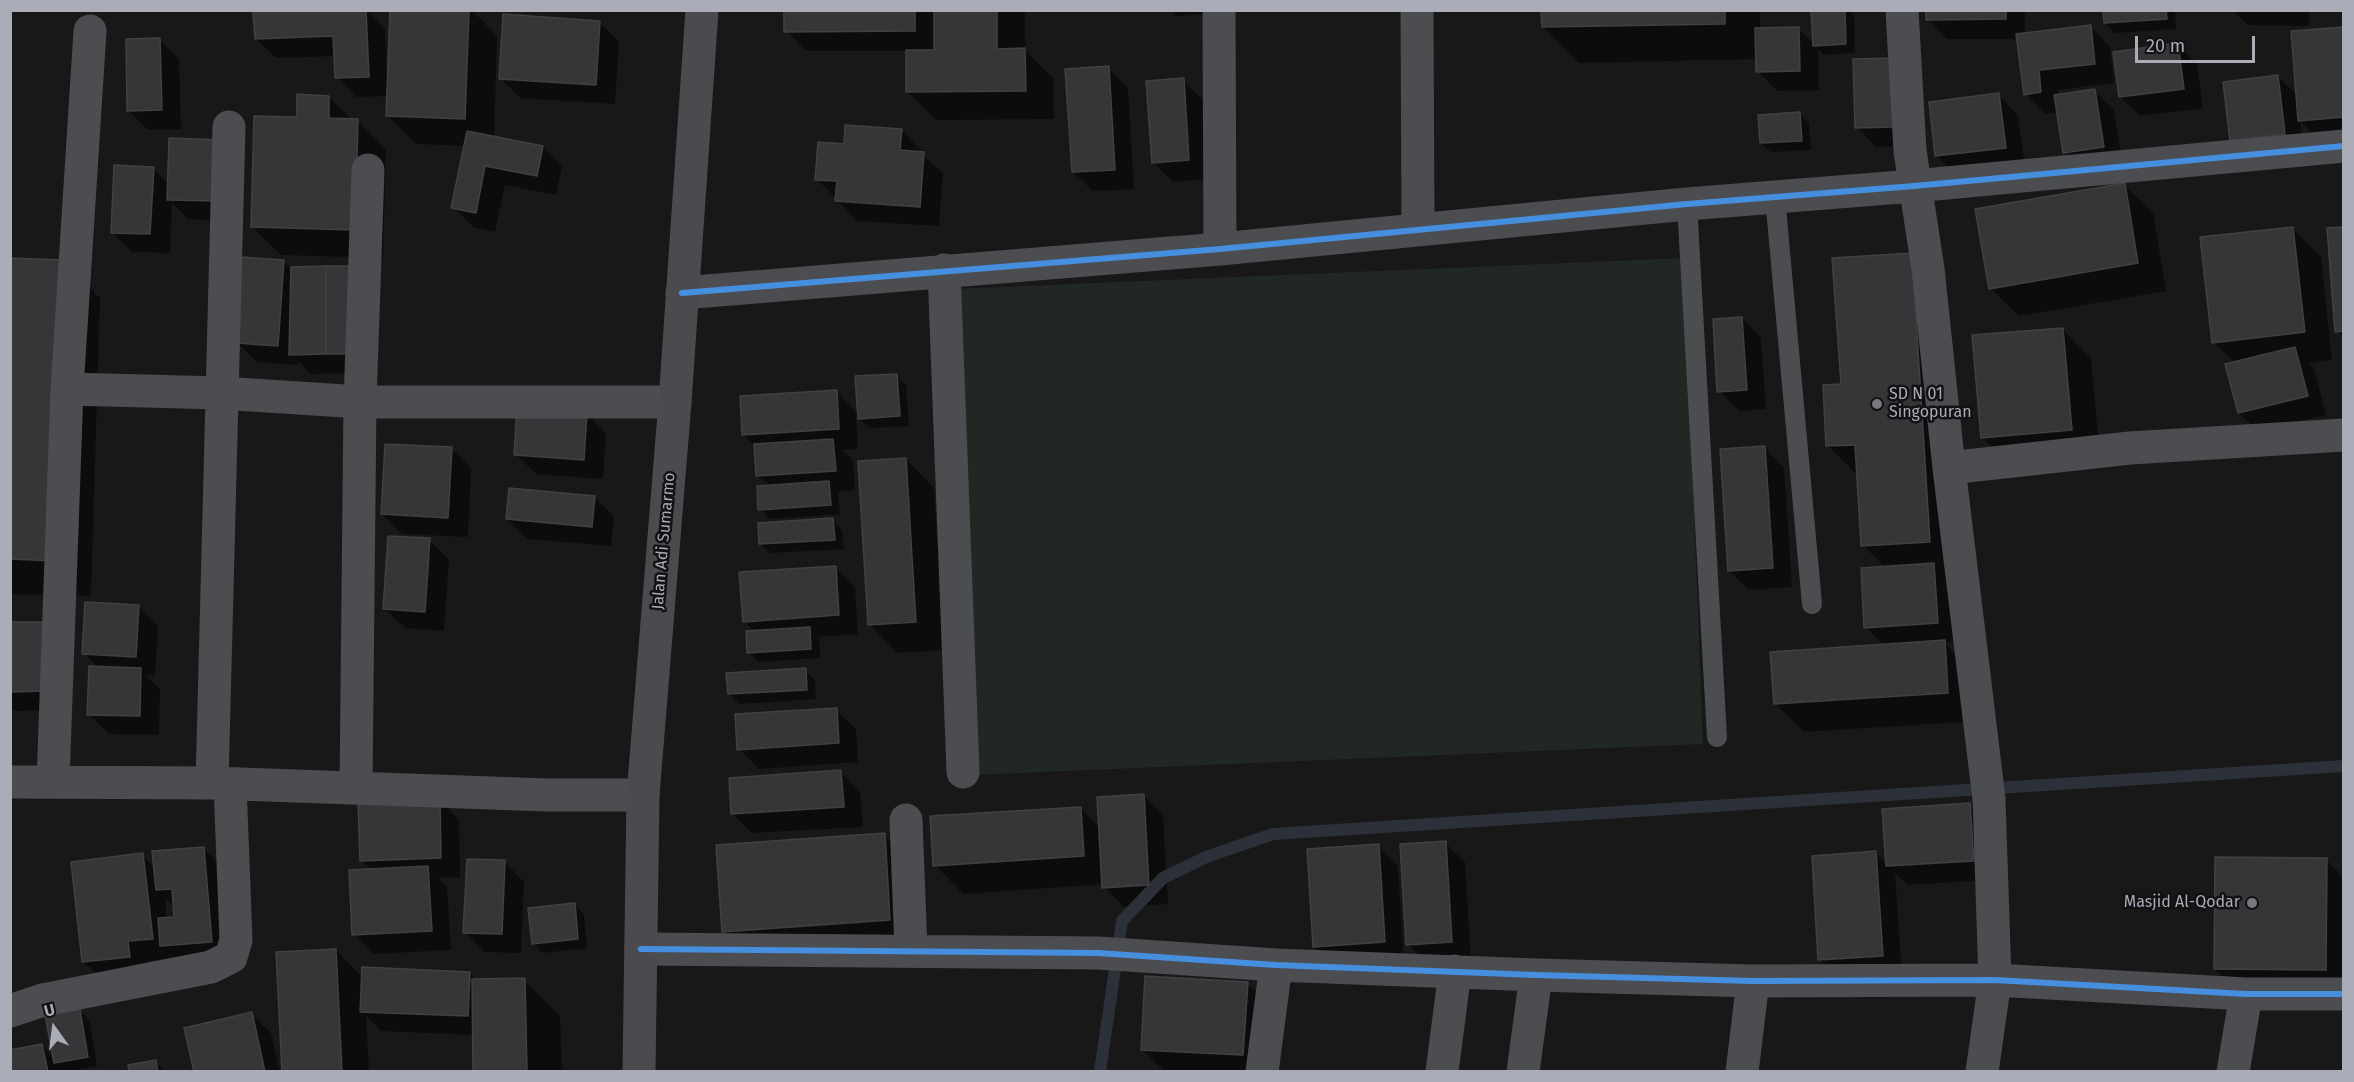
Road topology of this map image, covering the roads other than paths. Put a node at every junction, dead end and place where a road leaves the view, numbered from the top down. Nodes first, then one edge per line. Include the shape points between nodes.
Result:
1 (702, 10) edge
2 (1219, 10) edge
3 (1417, 10) edge
4 (1902, 10) edge
5 (90, 31) dead end
6 (229, 127) dead end
7 (2343, 146) edge
8 (368, 170) dead end
9 (1914, 186) junction
10 (1775, 197) junction
11 (1687, 204) junction
12 (1418, 230) junction
13 (1220, 249) junction
14 (944, 270) junction
15 (682, 293) junction
16 (67, 389) junction
17 (221, 393) junction
18 (360, 402) junction
19 (675, 402) junction
20 (2343, 435) edge
21 (1949, 468) junction
22 (1812, 604) dead end
23 (1717, 737) dead end
24 (963, 772) dead end
25 (10, 782) edge
26 (53, 782) junction
27 (221, 783) junction
28 (356, 789) junction
29 (643, 795) junction
30 (906, 820) dead end
31 (641, 949) junction
32 (911, 950) junction
33 (1276, 965) junction
34 (1455, 971) junction
35 (1536, 975) junction
36 (1995, 980) junction
37 (1753, 981) junction
38 (2246, 994) junction
39 (2343, 994) edge
40 (10, 1011) edge
41 (639, 1071) edge
42 (1262, 1071) edge
43 (1442, 1071) edge
44 (1523, 1071) edge
45 (1742, 1071) edge
46 (1982, 1071) edge
47 (2233, 1071) edge

1 - 15 main road, Jalan Adi Sumarmo
2 - 13 street
3 - 12 street
4 - 9 street
5 - 16 street
6 - 17 street
7 - 9 street
8 - 18 street
9 - 10 street
9 - 21 street via 1928,268
10 - 11 street
10 - 22 lane
11 - 12 street
11 - 23 lane
12 - 13 street
13 - 14 street
14 - 15 street
14 - 24 street
15 - 19 main road, Jalan Adi Sumarmo
16 - 17 street
16 - 26 street
17 - 18 street
17 - 27 street
18 - 19 street
18 - 28 street
19 - 29 main road, Jalan Adi Sumarmo
20 - 21 street via 2130,448
21 - 36 street via 1989,798
25 - 26 street
26 - 27 street
27 - 28 street
27 - 40 street via 236,940 231,957 211,966 43,1000
28 - 29 street
29 - 31 main road, Jalan Adi Sumarmo
30 - 32 street
31 - 32 street
31 - 41 main road, Jalan Adi Sumarmo
32 - 33 street via 1113,954
33 - 34 street
33 - 42 street
34 - 35 street
34 - 43 street
35 - 37 street
35 - 44 street
36 - 37 street
36 - 38 street
36 - 46 street
37 - 45 street
38 - 39 street
38 - 47 street

